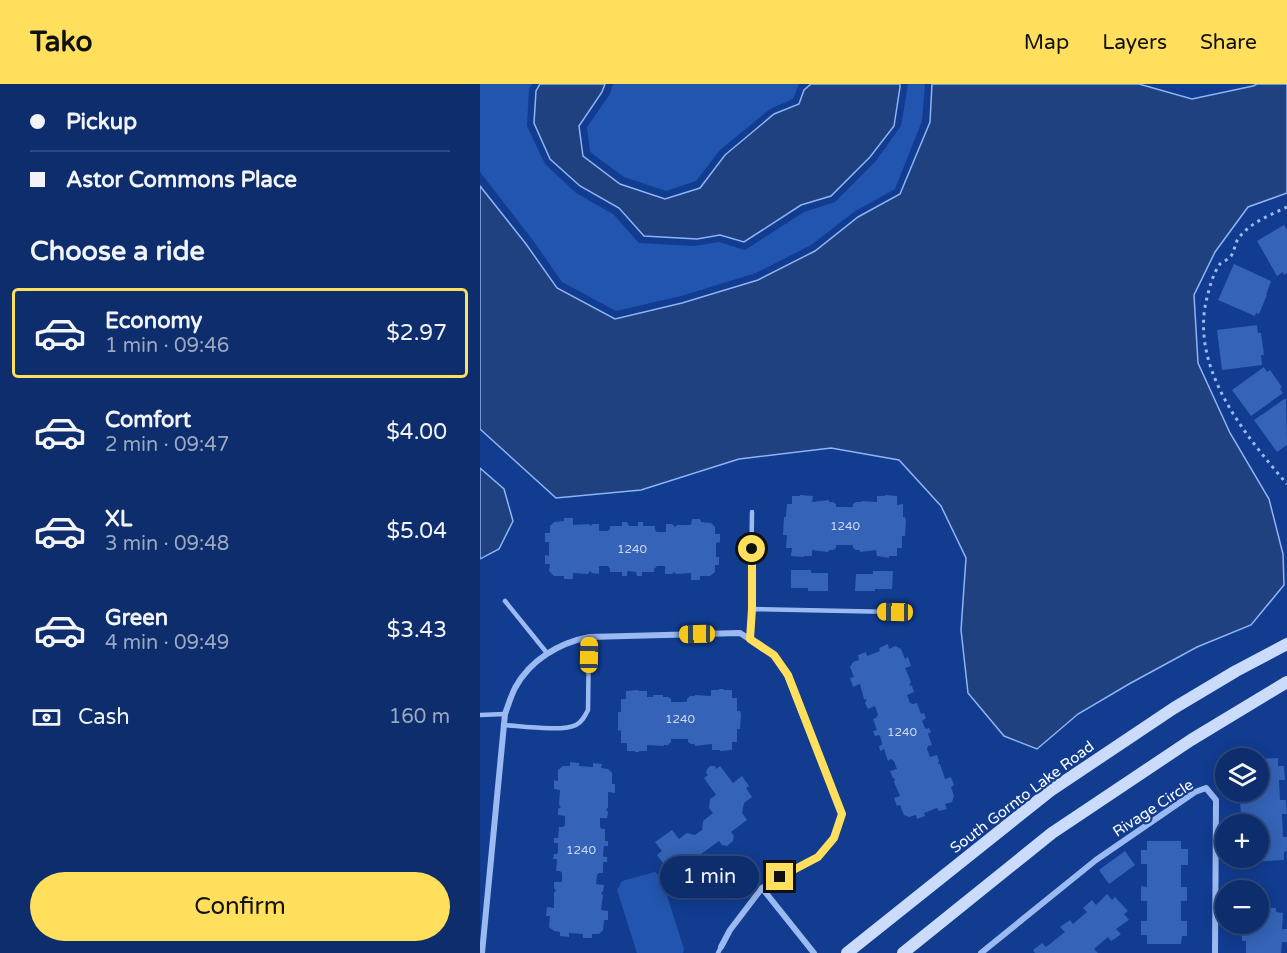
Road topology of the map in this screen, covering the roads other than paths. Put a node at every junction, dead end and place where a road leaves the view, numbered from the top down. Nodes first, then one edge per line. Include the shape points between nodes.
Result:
1 (752, 512) dead end
2 (506, 601) dead end
3 (752, 609) junction
4 (895, 612) dead end
5 (589, 637) junction
6 (750, 639) junction
7 (1287, 644) edge
8 (547, 653) junction
9 (1287, 682) edge
10 (505, 714) junction
11 (480, 715) edge
12 (504, 725) junction
13 (762, 888) junction
14 (719, 950) edge
15 (482, 953) edge
16 (814, 953) edge
17 (847, 953) edge
18 (903, 953) edge
19 (981, 953) edge
20 (1215, 953) edge

1 - 3 lane
2 - 8 lane
3 - 4 lane
3 - 6 lane
5 - 6 street via 740,633
5 - 8 street via 572,640
5 - 12 lane via 588,710 584,718 567,728
6 - 13 street via 774,655 788,675 842,814 834,838 818,857
7 - 17 street, South Gornto Lake Road via 1174,708 1050,791
8 - 10 street via 515,688
9 - 18 street via 1191,740 1052,833
10 - 11 lane
10 - 12 street
12 - 15 street
13 - 14 street
13 - 16 street
19 - 20 street, Rivage Circle via 1096,860 1206,788 1216,800

